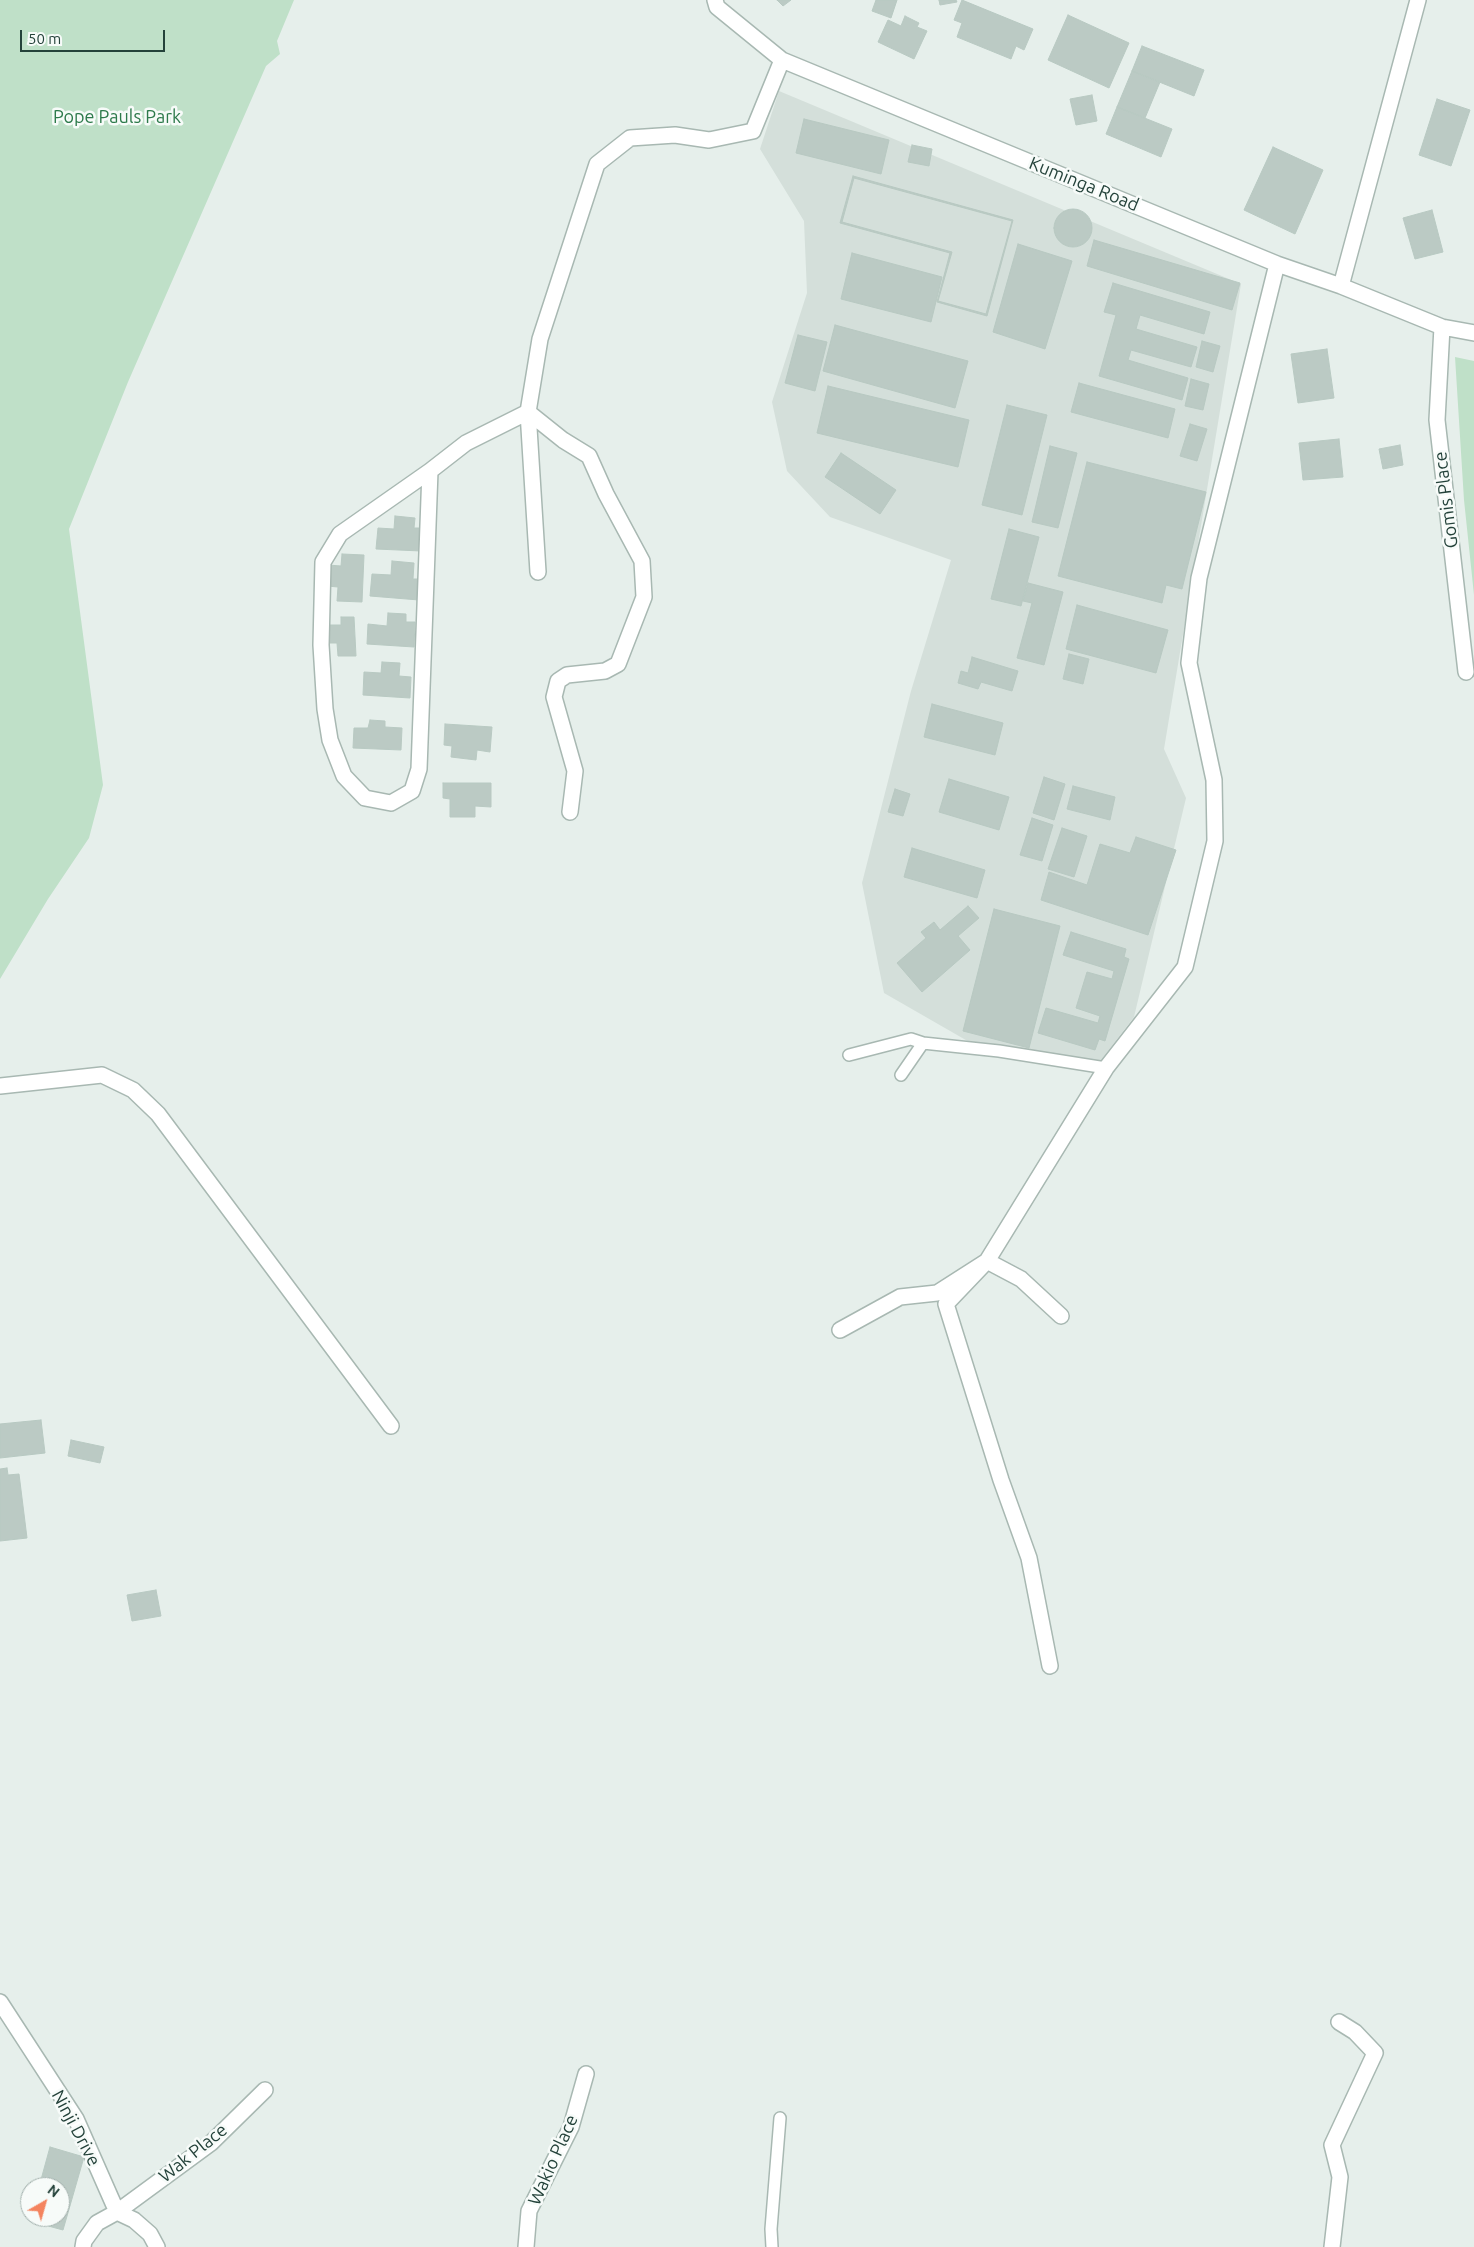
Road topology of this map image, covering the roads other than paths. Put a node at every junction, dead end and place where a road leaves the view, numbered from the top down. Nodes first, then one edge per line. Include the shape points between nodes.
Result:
1 (715, 0) edge
2 (1418, 0) edge
3 (782, 60) junction
4 (1277, 264) junction
5 (1341, 286) junction
6 (1442, 327) junction
7 (1474, 333) edge
8 (528, 412) junction
9 (430, 471) junction
10 (538, 572) dead end
11 (1466, 672) dead end
12 (570, 812) dead end
13 (923, 1043) junction
14 (849, 1055) dead end
15 (1106, 1068) junction
16 (901, 1075) dead end
17 (0, 1086) edge
18 (987, 1262) junction
19 (1061, 1316) dead end
20 (840, 1330) dead end
21 (392, 1426) dead end
22 (1050, 1666) dead end
23 (0, 2002) edge
24 (1339, 2022) dead end
25 (586, 2074) dead end
26 (265, 2090) dead end
27 (780, 2118) dead end
28 (117, 2212) junction
29 (83, 2247) edge
30 (157, 2247) edge
31 (526, 2247) edge
32 (772, 2247) edge
33 (1332, 2247) edge

1 - 3 street, Kuminga Road via 718,7
2 - 5 street
3 - 4 street, Kuminga Road
3 - 8 street via 753,131 709,140 675,135 630,138 597,164 540,339
4 - 5 street, Kuminga Road
4 - 15 street via 1199,578 1189,662 1214,780 1215,841 1185,967
5 - 6 street, Kuminga Road
6 - 7 street, Kuminga Road
6 - 11 street, Gomis Place via 1436,420
8 - 9 street via 466,443
8 - 10 street
8 - 12 street via 589,456 642,561 644,597 618,664 605,671 567,675 558,681 554,697 575,771
9 - 9 street via 419,769 412,791 391,803 365,798 344,776 330,740 321,645 323,562 340,534
13 - 14 lane via 911,1039
13 - 15 lane
13 - 16 lane
15 - 18 street
17 - 21 street via 102,1075 133,1090 158,1114
18 - 19 street via 1021,1279
18 - 20 street via 937,1293 900,1297
18 - 22 street via 946,1304 1029,1558
23 - 28 street, Ninji Drive via 76,2119
24 - 33 street via 1375,2053 1332,2145 1340,2177
25 - 31 street, Wakio Place via 571,2127 529,2211
26 - 28 street, Wak Place via 211,2143
27 - 32 lane via 770,2229
28 - 29 street, Wak Place via 97,2223
28 - 30 street via 134,2220 150,2234

